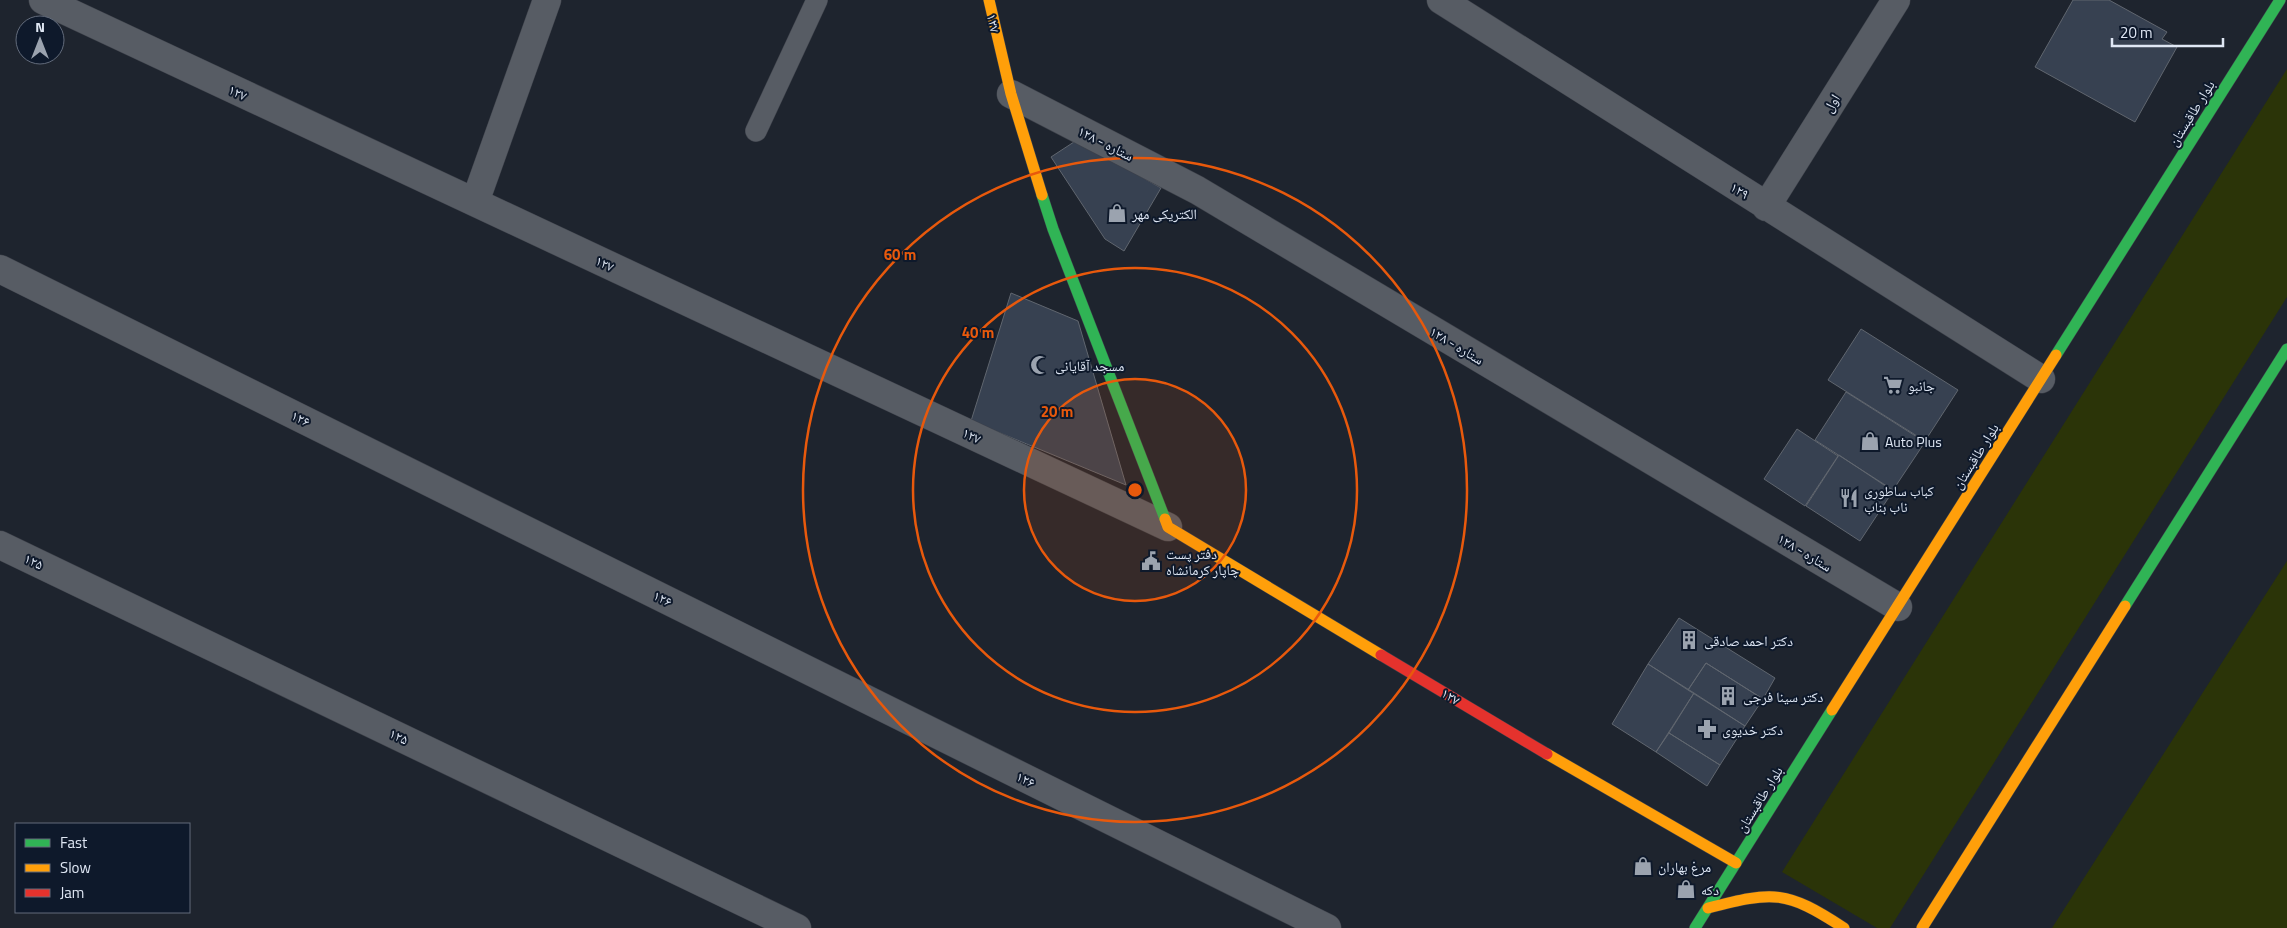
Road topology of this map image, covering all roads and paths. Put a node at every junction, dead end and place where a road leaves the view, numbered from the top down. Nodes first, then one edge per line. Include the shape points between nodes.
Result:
1 (43, 0) edge
2 (547, 0) edge
3 (817, 0) edge
4 (989, 0) edge
5 (1441, 0) edge
6 (1896, 0) edge
7 (2280, 0) edge
8 (1011, 94) junction
9 (756, 131) dead end
10 (475, 202) junction
11 (1766, 207) junction
12 (0, 269) edge
13 (2287, 349) edge
14 (2041, 379) junction
15 (1168, 527) junction
16 (0, 545) edge
17 (1898, 607) junction
18 (1736, 863) junction
19 (1708, 908) junction
20 (798, 928) edge
21 (1327, 928) edge
22 (1695, 928) edge
23 (1844, 928) edge
24 (1922, 928) edge

1 - 10 street, ۱۲۷
2 - 10 street
3 - 9 lane
4 - 8 main road, ۱۲۷
5 - 11 street, ۱۲۹
6 - 11 street, اول
7 - 14 main road, بلوار طاقبستان
8 - 15 main road, ۱۲۷ via 1054,229
8 - 17 street, ۱۲۸ - ستاره via 1197,190
10 - 15 street, ۱۲۷
11 - 14 street, ۱۲۹
12 - 21 street, ۱۲۶
13 - 24 main road
14 - 17 main road, بلوار طاقبستان
15 - 18 main road, ۱۲۷
16 - 20 street, ۱۲۵
17 - 18 main road, بلوار طاقبستان
18 - 19 main road, بلوار طاقبستان
19 - 22 main road, بلوار طاقبستان
19 - 23 main road via 1752,897 1779,896 1812,908

